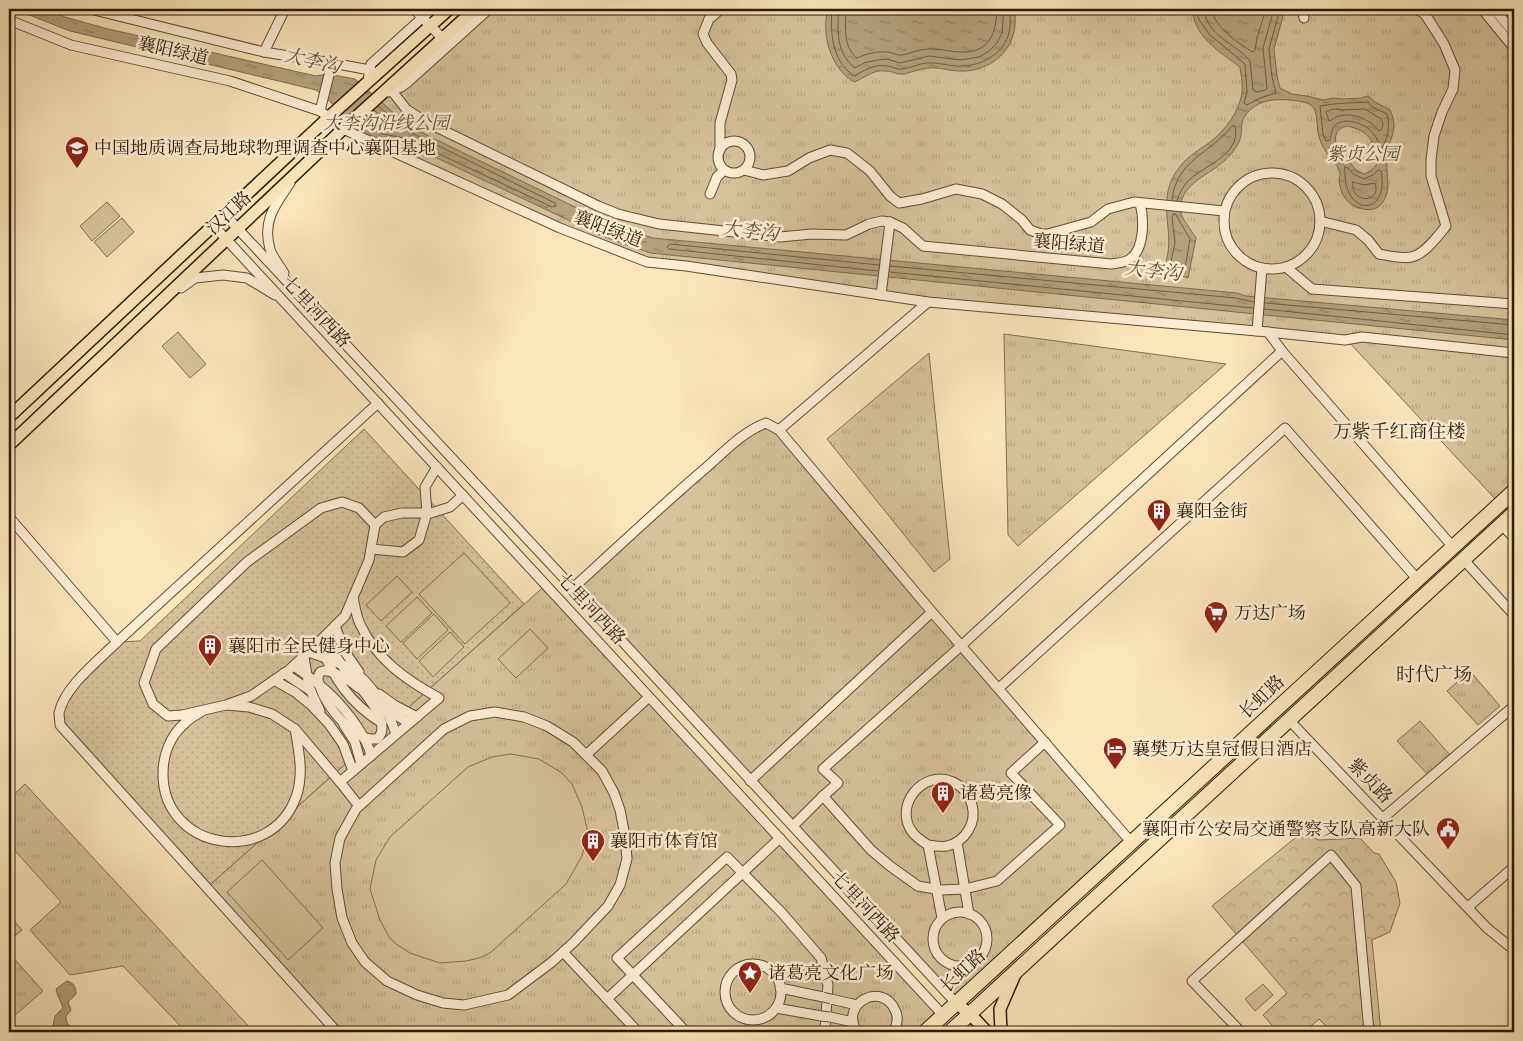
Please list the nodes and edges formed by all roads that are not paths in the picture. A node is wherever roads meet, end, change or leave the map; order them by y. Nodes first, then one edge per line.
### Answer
1 (90, 9) edge
2 (414, 9) edge
3 (432, 9) edge
4 (449, 9) edge
5 (475, 9) edge
6 (489, 9) edge
7 (721, 9) edge
8 (1416, 9) edge
9 (1482, 9) edge
10 (283, 10) edge
11 (1498, 10) edge
12 (9, 20) edge
13 (426, 22) junction
14 (1514, 33) edge
15 (446, 42) junction
16 (1514, 48) edge
17 (264, 52) junction
18 (331, 67) junction
19 (369, 76) junction
20 (387, 93) junction
21 (324, 114) junction
22 (343, 129) junction
23 (720, 150) junction
24 (724, 170) junction
25 (744, 170) junction
26 (296, 173) junction
27 (710, 194) dead end
28 (1140, 202) junction
29 (1224, 211) junction
30 (225, 215) junction
31 (1320, 221) junction
32 (890, 222) junction
33 (214, 226) junction
34 (238, 229) junction
35 (227, 239) junction
36 (1286, 267) junction
37 (1262, 268) junction
38 (296, 292) junction
39 (881, 292) junction
40 (166, 297) junction
41 (284, 301) junction
42 (928, 302) junction
43 (1514, 304) edge
44 (1257, 329) junction
45 (1268, 332) junction
46 (1282, 351) junction
47 (1514, 353) edge
48 (378, 403) junction
49 (9, 417) edge
50 (779, 430) junction
51 (9, 445) edge
52 (437, 467) junction
53 (1514, 491) edge
54 (463, 495) junction
55 (427, 513) junction
56 (1514, 513) edge
57 (9, 517) edge
58 (1501, 524) junction
59 (375, 525) junction
60 (1514, 538) edge
61 (1453, 547) junction
62 (371, 549) junction
63 (1463, 559) junction
64 (1418, 580) junction
65 (573, 588) junction
66 (353, 597) junction
67 (932, 612) junction
68 (1514, 615) edge
69 (335, 626) junction
70 (322, 639) junction
71 (117, 642) junction
72 (962, 645) junction
73 (306, 654) junction
74 (326, 658) junction
75 (340, 664) junction
76 (294, 666) junction
77 (332, 672) junction
78 (284, 673) junction
79 (307, 675) junction
80 (362, 677) junction
81 (274, 680) junction
82 (319, 684) junction
83 (370, 685) junction
84 (359, 688) junction
85 (999, 688) junction
86 (311, 690) junction
87 (366, 696) junction
88 (649, 696) junction
89 (226, 705) junction
90 (1514, 706) edge
91 (329, 707) junction
92 (204, 710) junction
93 (386, 710) junction
94 (337, 715) junction
95 (322, 716) junction
96 (417, 717) junction
97 (1289, 720) junction
98 (382, 722) junction
99 (409, 723) junction
100 (329, 724) junction
101 (295, 729) junction
102 (397, 731) junction
103 (364, 737) junction
104 (355, 742) junction
105 (1045, 742) junction
106 (372, 752) junction
107 (586, 755) junction
108 (361, 764) junction
109 (353, 771) junction
110 (750, 781) junction
111 (340, 782) junction
112 (823, 796) junction
113 (359, 806) junction
114 (1383, 818) junction
115 (793, 826) junction
116 (780, 838) junction
117 (957, 842) junction
118 (1131, 842) junction
119 (928, 845) junction
120 (1514, 867) edge
121 (743, 873) junction
122 (965, 888) junction
123 (936, 889) junction
124 (1468, 907) junction
125 (969, 914) junction
126 (942, 918) junction
127 (1514, 950) edge
128 (563, 952) junction
129 (1016, 972) junction
130 (633, 975) junction
131 (780, 988) junction
132 (607, 999) junction
133 (956, 1003) junction
134 (857, 1006) junction
135 (776, 1008) junction
136 (970, 1014) junction
137 (943, 1015) junction
138 (853, 1022) junction
139 (953, 1031) edge
140 (337, 1032) edge
141 (638, 1032) edge
142 (686, 1032) edge
143 (823, 1032) edge
144 (857, 1032) edge
145 (893, 1032) edge
146 (925, 1032) edge
147 (987, 1032) edge
148 (1001, 1032) edge
149 (1241, 1032) edge
150 (1369, 1032) edge

1 - 17 street
2 - 13 street
3 - 13 street
4 - 13 main road, 汉江路
5 - 15 main road, 汉江路
6 - 15 street
7 - 23 street
8 - 31 street
9 - 16 street
10 - 17 street
11 - 14 street
12 - 21 street, 襄阳绿道
13 - 15 street
13 - 19 main road, 汉江路
15 - 20 main road, 汉江路
17 - 18 street
18 - 19 street
18 - 21 street
19 - 21 main road, 汉江路
20 - 22 main road, 汉江路
20 - 32 street, 襄阳绿道
21 - 30 main road, 汉江路
22 - 26 main road, 汉江路
22 - 39 street, 襄阳绿道
23 - 24 street
23 - 25 street
24 - 25 street
24 - 27 street
25 - 28 street
26 - 34 main road, 汉江路
26 - 38 street
28 - 29 street
28 - 32 street, 襄阳绿道
29 - 31 street
29 - 37 street
30 - 33 main road, 汉江路
30 - 34 street, 七里河西路
31 - 36 street
32 - 39 street
33 - 35 street, 七里河西路
33 - 49 main road, 汉江路
34 - 35 main road, 汉江路
34 - 38 street, 七里河西路
35 - 40 main road, 汉江路
35 - 41 street, 七里河西路
36 - 37 street
36 - 43 street
37 - 44 street
38 - 65 street, 七里河西路
39 - 42 street, 襄阳绿道
40 - 41 street
40 - 51 main road, 汉江路
41 - 48 street, 七里河西路
42 - 44 street, 襄阳绿道
42 - 50 street
44 - 45 street, 襄阳绿道
45 - 46 street
45 - 47 street
46 - 61 street
46 - 72 street
48 - 52 street, 七里河西路
48 - 71 street
50 - 65 street
50 - 67 street
52 - 54 street, 七里河西路
52 - 55 street
53 - 61 highway, 长虹路
54 - 55 street
54 - 88 street, 七里河西路
55 - 59 street
55 - 62 street
56 - 58 highway, 长虹路
57 - 71 street
58 - 60 street
58 - 63 highway, 长虹路
59 - 62 street
59 - 92 street
61 - 64 highway, 长虹路
62 - 66 street
63 - 68 street
63 - 97 highway, 长虹路
64 - 85 street
64 - 118 highway, 长虹路
65 - 110 street, 七里河西路
66 - 69 street
66 - 96 street
67 - 72 street
67 - 110 street
69 - 70 street
69 - 80 street
70 - 73 street
70 - 74 street
70 - 75 street
71 - 140 street
72 - 85 street
72 - 112 street
73 - 74 street
73 - 76 street
73 - 79 street
74 - 75 street
74 - 77 street
75 - 80 street
75 - 84 street
76 - 78 street
76 - 79 street
77 - 82 street
77 - 84 street
77 - 98 street
78 - 81 street
78 - 86 street
79 - 82 street
79 - 86 street
80 - 83 street
81 - 89 street
81 - 95 street
82 - 91 street
82 - 103 street
83 - 93 street
83 - 96 street
84 - 87 street
85 - 105 street
86 - 91 street
86 - 95 street
87 - 93 street
87 - 98 street
88 - 107 street
88 - 116 street, 七里河西路
89 - 92 street
89 - 101 street
90 - 114 street
91 - 94 street
92 - 101 street
93 - 99 street
93 - 102 street
94 - 103 street
94 - 104 street
95 - 100 street
96 - 99 street
97 - 114 street, 紫贞路
97 - 129 highway, 长虹路
98 - 102 street
98 - 103 street
99 - 102 street
100 - 104 street
100 - 109 street
101 - 111 street
102 - 106 street
103 - 106 street
104 - 106 street
104 - 108 street
105 - 118 street
105 - 122 street
106 - 108 street
107 - 113 street
107 - 128 street
108 - 109 street
109 - 111 street
110 - 115 street, 七里河西路
111 - 113 street
112 - 115 street
112 - 123 street
113 - 128 street
114 - 124 street, 紫贞路
115 - 133 street, 七里河西路
116 - 121 street
116 - 137 street, 七里河西路
117 - 119 street
117 - 119 street
117 - 122 street
118 - 133 highway, 长虹路
119 - 123 street
120 - 124 street
121 - 130 street
121 - 130 street
121 - 143 street
122 - 123 street
122 - 125 street
123 - 126 street
124 - 127 street, 紫贞路
125 - 126 street
125 - 126 street
128 - 132 street
129 - 136 highway, 长虹路
129 - 148 main road
130 - 132 street
130 - 142 street
131 - 134 street
131 - 135 street
131 - 135 street
132 - 141 street
133 - 136 main road
133 - 137 highway, 长虹路
134 - 138 street
134 - 145 street
135 - 138 street
136 - 139 highway, 长虹路
136 - 147 main road
137 - 139 main road
137 - 146 highway, 长虹路
138 - 144 street
149 - 150 street

